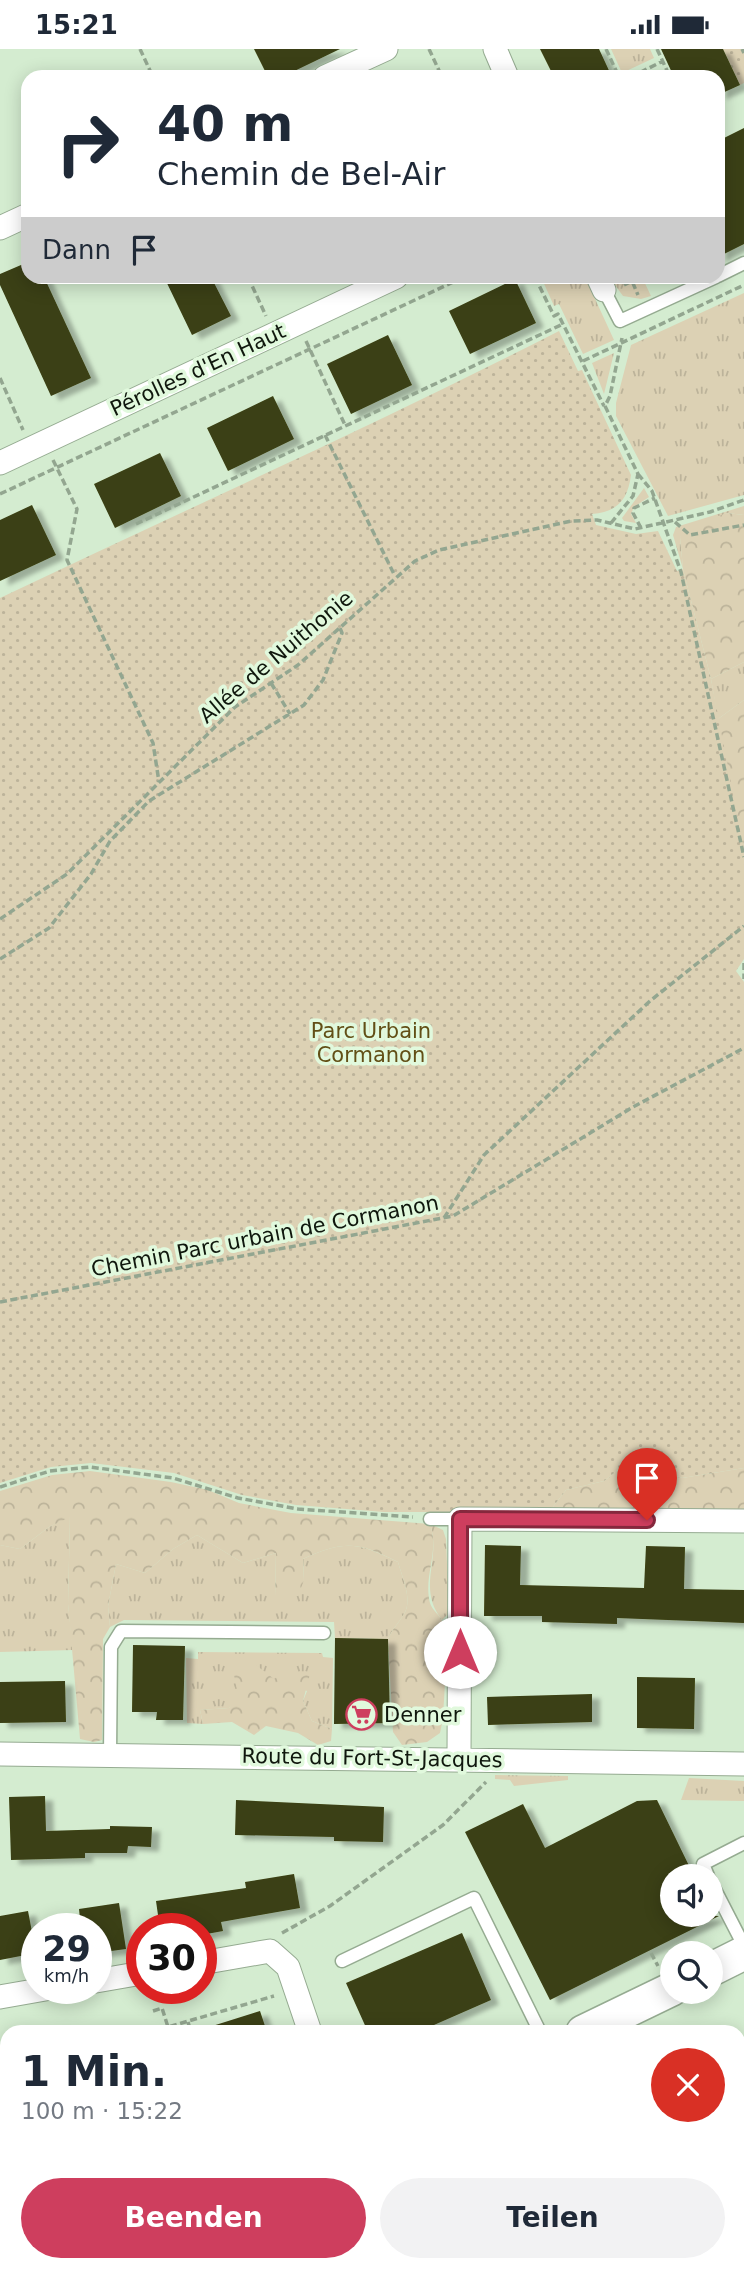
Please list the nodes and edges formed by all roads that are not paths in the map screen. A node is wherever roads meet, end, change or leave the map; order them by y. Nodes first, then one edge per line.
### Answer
1 (386, 49) edge
2 (495, 49) edge
3 (340, 70) edge
4 (505, 70) edge
5 (21, 218) edge
6 (0, 228) edge
7 (744, 263) edge
8 (725, 272) edge
9 (381, 284) edge
10 (700, 284) edge
11 (603, 286) edge
12 (0, 463) edge
13 (429, 1519) road end
14 (460, 1519) junction
15 (744, 1521) edge
16 (324, 1633) dead end
17 (0, 1753) edge
18 (110, 1755) junction
19 (459, 1758) junction
20 (744, 1764) edge
21 (744, 1843) edge
22 (702, 1864) edge
23 (723, 1909) edge
24 (743, 1954) edge
25 (217, 1960) edge
26 (342, 1961) dead end
27 (723, 1964) edge
28 (660, 1986) edge
29 (21, 1993) edge
30 (0, 1997) edge
31 (308, 2025) edge
32 (537, 2025) edge
33 (595, 2025) edge

1 - 3 street
2 - 4 street
5 - 6 street
7 - 8 lane
9 - 12 street, Pérolles d'En Haut
10 - 11 lane
13 - 14 lane
14 - 15 street
14 - 19 street
16 - 18 lane
17 - 18 street, Route du Fort-St-Jacques
18 - 19 street, Route du Fort-St-Jacques
19 - 20 street, Route du Fort-St-Jacques
21 - 22 lane
23 - 24 lane
24 - 27 main road
25 - 31 street
26 - 32 lane
28 - 33 main road
29 - 30 street

